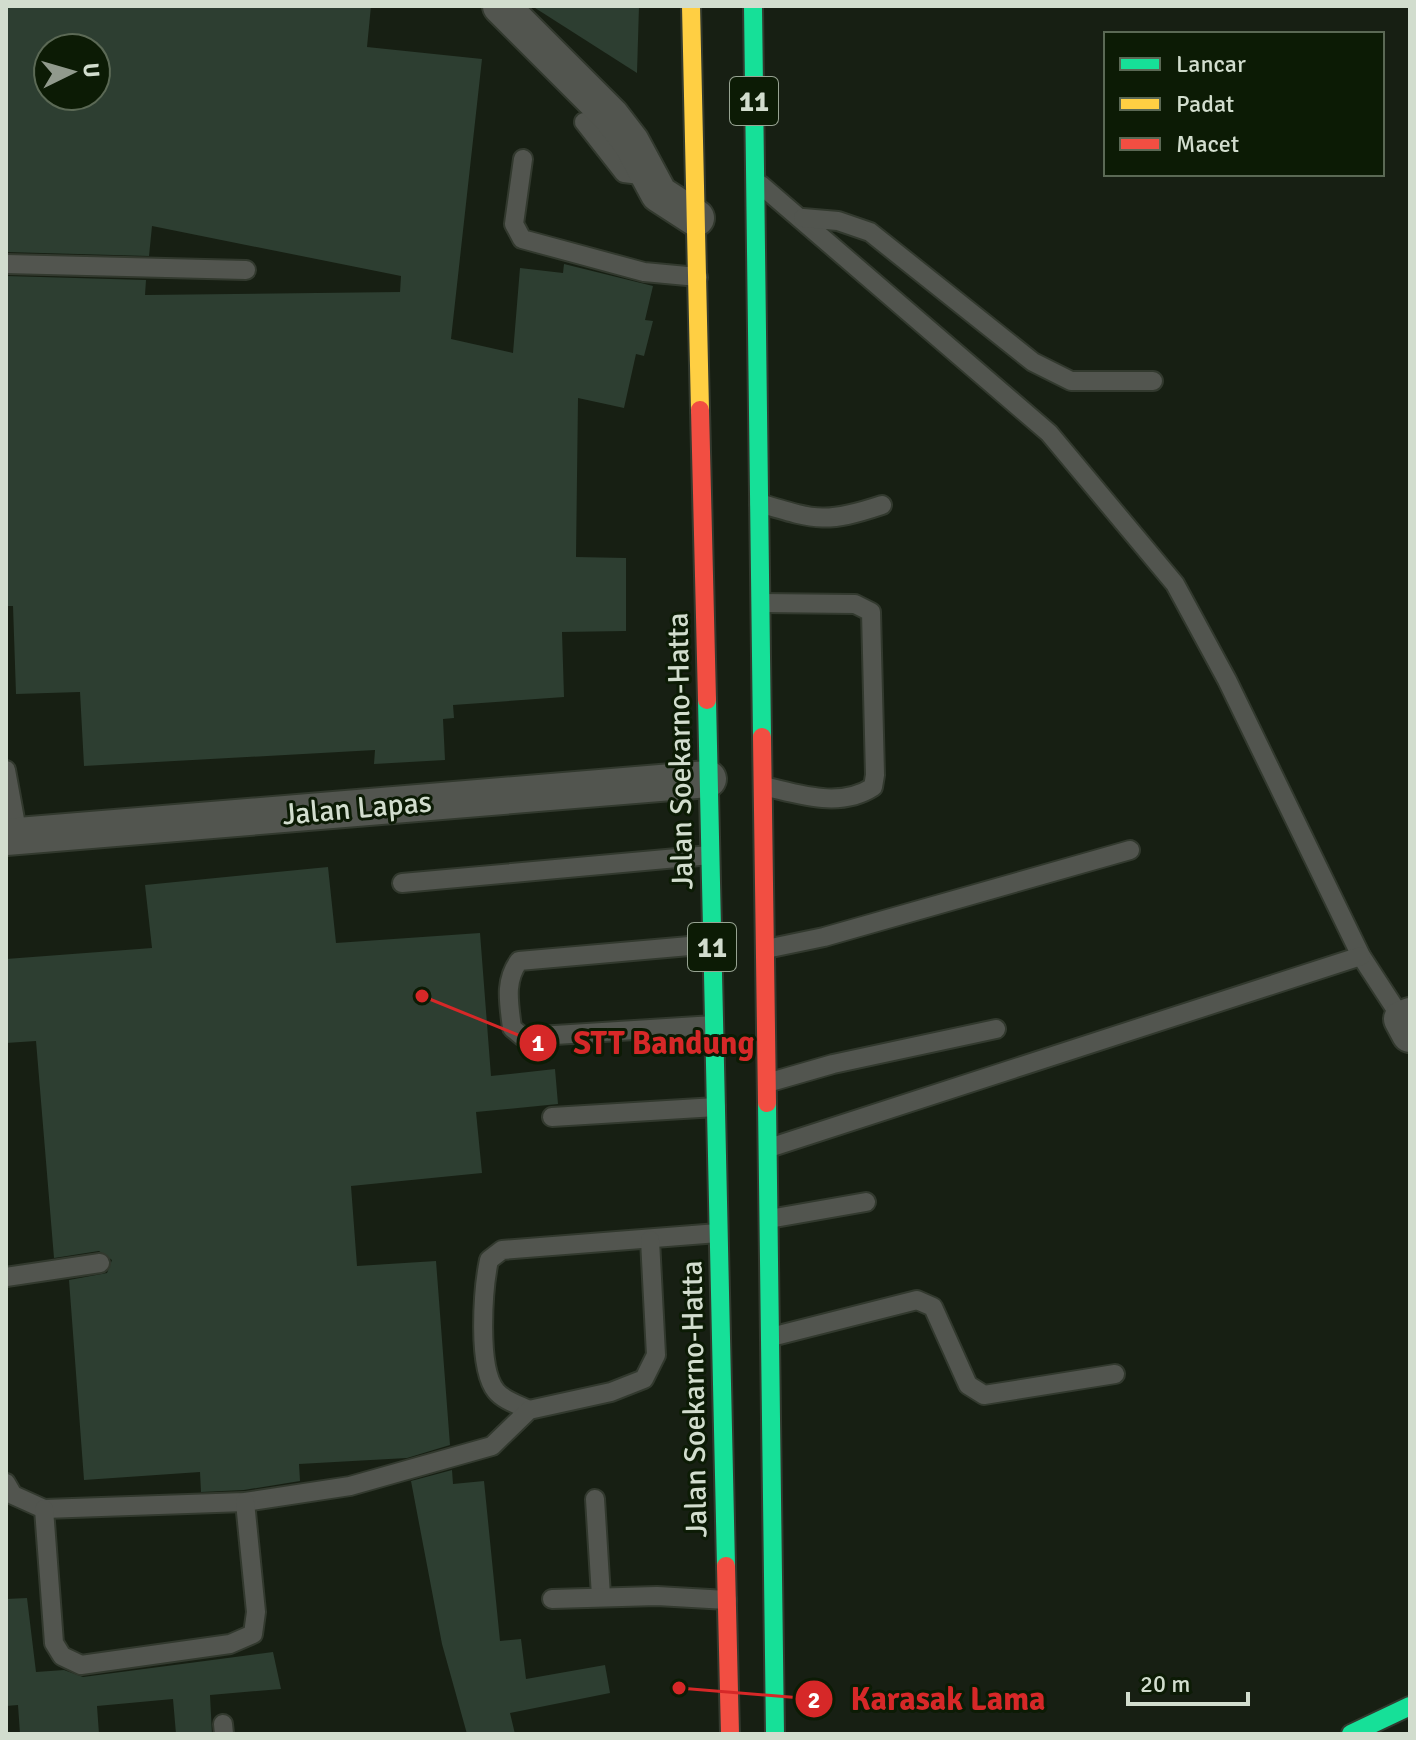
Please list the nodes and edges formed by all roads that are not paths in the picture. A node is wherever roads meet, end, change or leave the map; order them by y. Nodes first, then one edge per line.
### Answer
1 (501, 6) edge
2 (691, 6) edge
3 (753, 6) edge
4 (584, 122) dead end
5 (523, 159) dead end
6 (648, 176) junction
7 (755, 188) junction
8 (696, 218) junction
9 (803, 218) junction
10 (6, 264) edge
11 (246, 270) dead end
12 (698, 277) junction
13 (1153, 381) dead end
14 (759, 503) junction
15 (882, 505) dead end
16 (761, 603) junction
17 (6, 770) edge
18 (708, 779) junction
19 (763, 786) junction
20 (12, 836) edge
21 (1130, 850) dead end
22 (710, 855) junction
23 (402, 883) dead end
24 (712, 944) junction
25 (766, 949) junction
26 (1361, 956) junction
27 (1407, 1023) edge
28 (714, 1025) junction
29 (996, 1029) dead end
30 (767, 1083) junction
31 (716, 1107) junction
32 (552, 1117) dead end
33 (769, 1148) junction
34 (866, 1202) dead end
35 (769, 1219) junction
36 (718, 1233) junction
37 (650, 1240) junction
38 (100, 1263) dead end
39 (6, 1277) edge
40 (771, 1337) junction
41 (1115, 1374) dead end
42 (529, 1410) junction
43 (6, 1483) edge
44 (595, 1499) dead end
45 (245, 1502) junction
46 (44, 1509) junction
47 (601, 1596) junction
48 (552, 1599) dead end
49 (727, 1600) junction
50 (1410, 1706) edge
51 (727, 1733) edge
52 (775, 1734) edge
53 (1351, 1734) edge

1 - 6 street
2 - 8 main road, Jalan Soekarno-Hatta / 11
3 - 7 main road, 11
4 - 6 lane
5 - 12 lane
6 - 8 street
7 - 9 lane
7 - 14 main road, 11
8 - 12 main road, Jalan Soekarno-Hatta / 11
9 - 13 lane
9 - 26 lane
10 - 11 lane
12 - 18 main road, Jalan Soekarno-Hatta / 11
14 - 15 lane
14 - 16 main road, 11
16 - 19 main road, 11
16 - 19 lane
17 - 20 lane
18 - 20 street, Jalan Lapas
18 - 22 main road, Jalan Soekarno-Hatta / 11
19 - 25 main road, 11
21 - 25 lane
22 - 23 lane
22 - 24 main road, Jalan Soekarno-Hatta / 11
24 - 28 main road, Jalan Soekarno-Hatta / 11
24 - 28 lane
25 - 30 main road, 11
26 - 27 lane
26 - 33 lane
28 - 31 main road, Jalan Soekarno-Hatta / 11
29 - 30 lane
30 - 33 main road, 11
31 - 32 lane
31 - 36 main road, Jalan Soekarno-Hatta / 11
33 - 35 main road, 11
34 - 35 lane
35 - 40 main road, 11
36 - 37 lane
36 - 49 main road, Jalan Soekarno-Hatta / 11
37 - 42 lane
37 - 42 lane
38 - 39 lane
40 - 41 lane
40 - 52 main road, 11
42 - 45 lane
43 - 46 lane
44 - 47 lane
45 - 46 lane
45 - 46 lane
47 - 48 lane
47 - 49 lane
49 - 51 main road, Jalan Soekarno-Hatta / 11
50 - 53 main road

